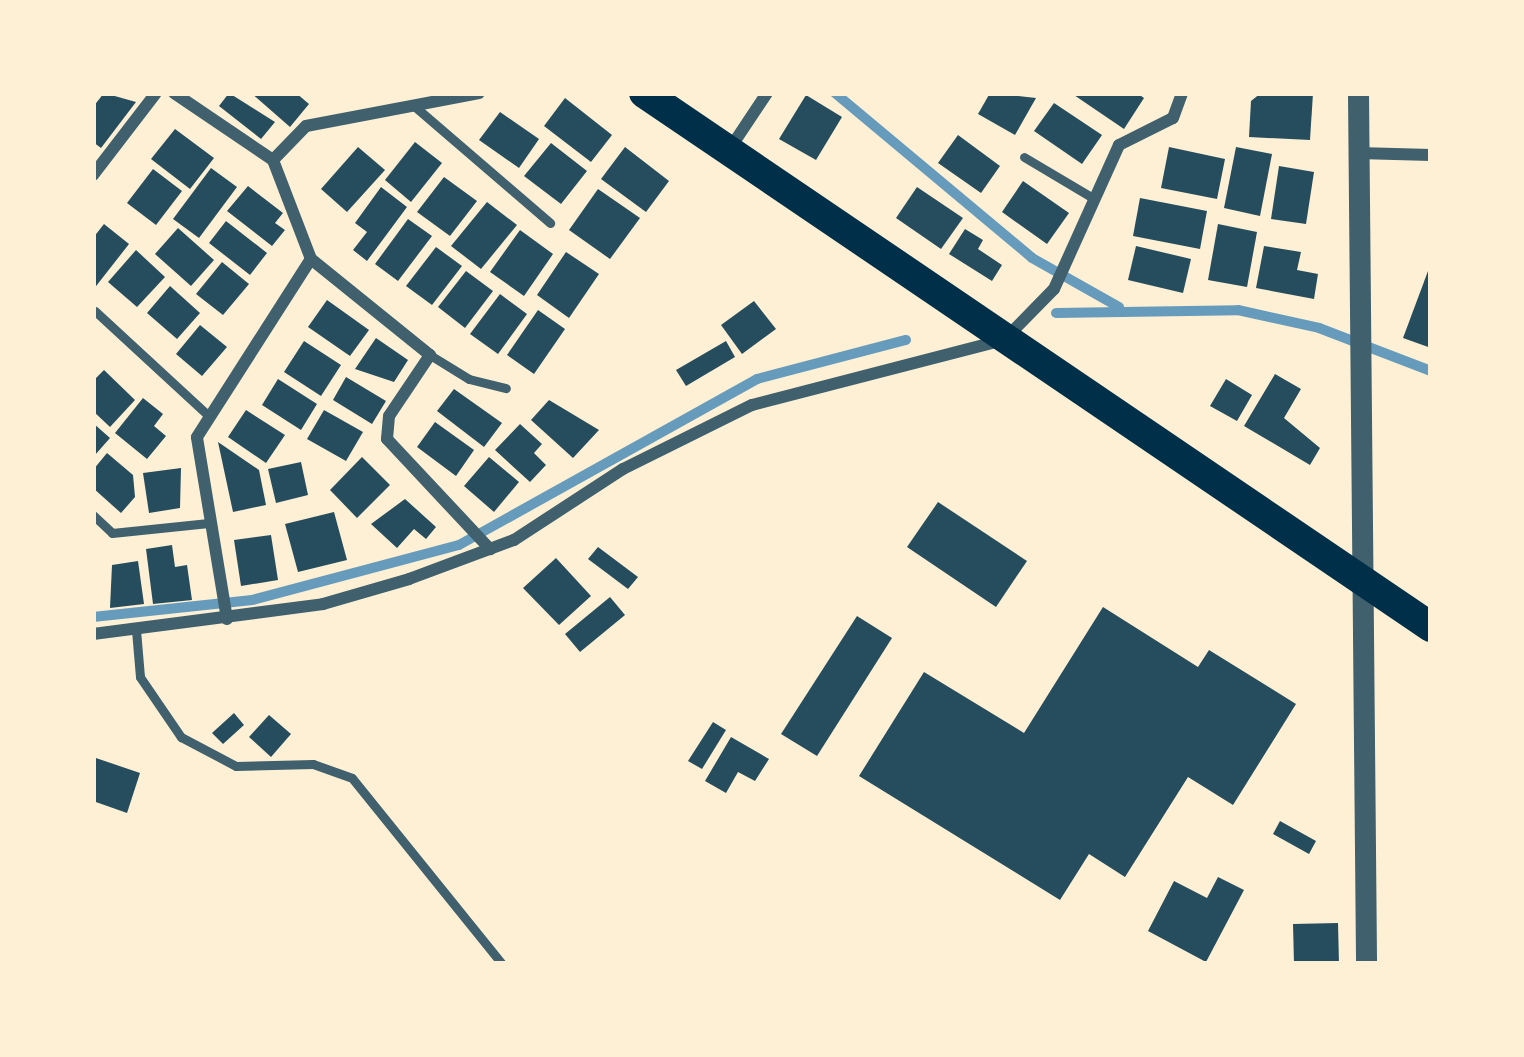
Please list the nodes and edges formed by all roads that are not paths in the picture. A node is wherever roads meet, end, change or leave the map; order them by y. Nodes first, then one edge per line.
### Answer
1 (156, 93) edge
2 (174, 93) edge
3 (479, 93) edge
4 (644, 93) edge
5 (767, 93) edge
6 (1182, 93) edge
7 (1358, 93) edge
8 (413, 106) junction
9 (729, 150) junction
10 (1358, 153) junction
11 (1431, 155) edge
12 (1024, 158) dead end
13 (273, 160) junction
14 (93, 175) edge
15 (1093, 198) junction
16 (550, 224) dead end
17 (311, 259) junction
18 (95, 311) edge
19 (1004, 340) junction
20 (430, 356) junction
21 (506, 388) dead end
22 (210, 417) junction
23 (93, 515) edge
24 (208, 524) junction
25 (486, 545) junction
26 (1361, 579) junction
27 (226, 615) junction
28 (1431, 627) edge
29 (136, 630) junction
30 (93, 634) edge
31 (502, 964) edge
32 (1366, 964) edge

1 - 14 street
2 - 13 street
3 - 8 street
4 - 9 main road
5 - 9 street
6 - 15 street
7 - 10 street
8 - 13 street
8 - 16 lane
9 - 19 main road
10 - 11 street
10 - 26 street
12 - 15 lane
13 - 17 street
15 - 19 street
17 - 20 street
17 - 22 street
18 - 22 lane
19 - 25 street
19 - 26 main road
20 - 21 lane
20 - 25 street
22 - 24 street
23 - 24 lane
24 - 27 street
25 - 27 street
26 - 28 main road
26 - 32 street
27 - 29 street
29 - 30 street
29 - 31 lane

